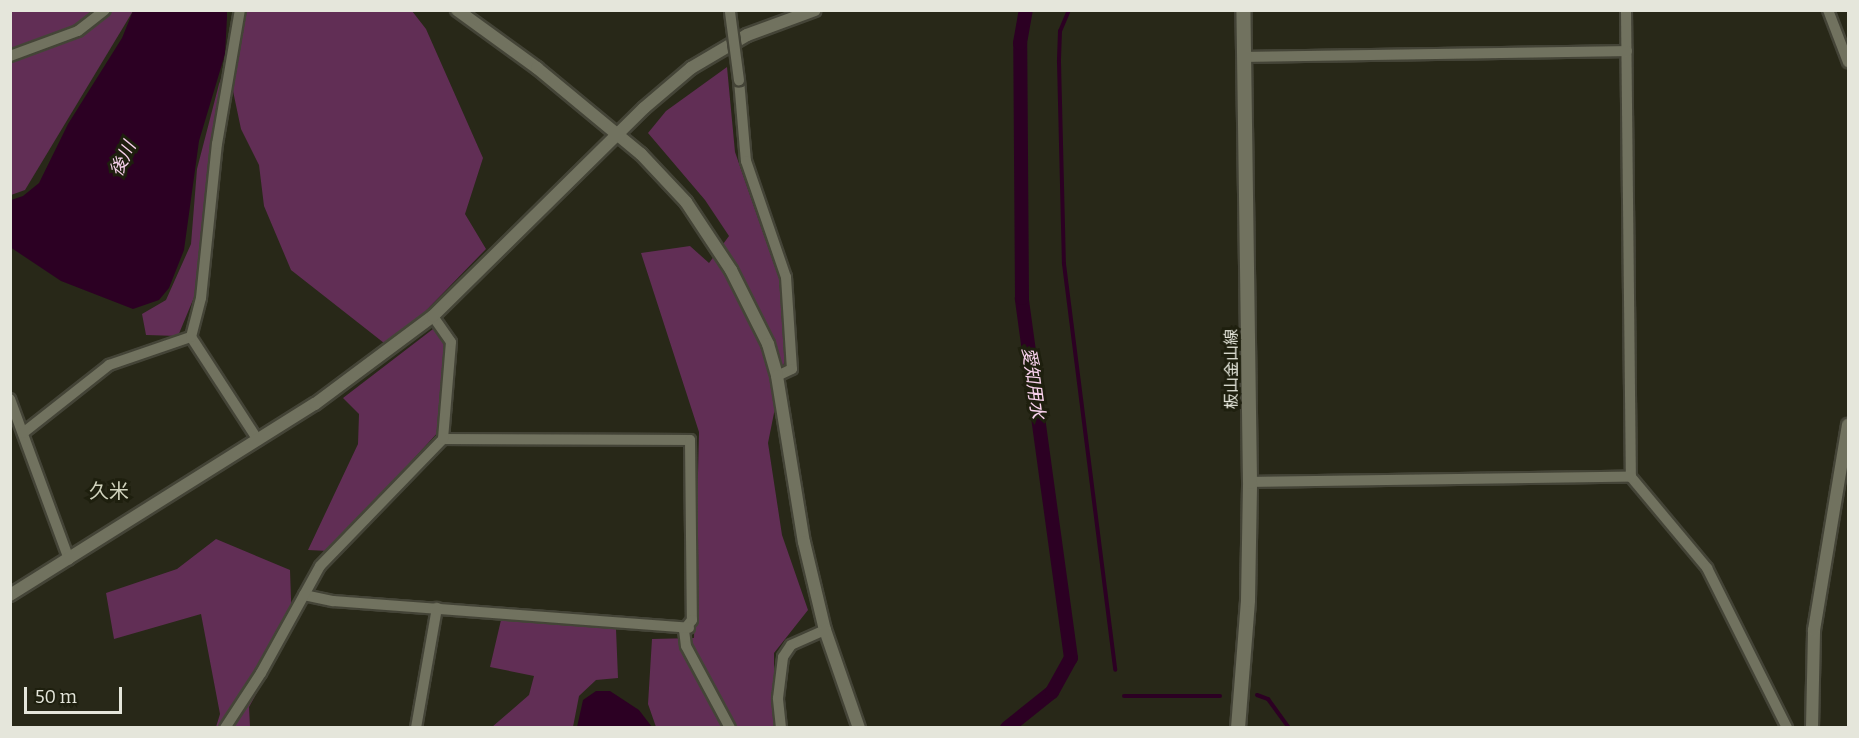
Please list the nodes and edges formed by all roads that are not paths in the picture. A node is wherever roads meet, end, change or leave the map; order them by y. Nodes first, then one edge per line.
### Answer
1 (105, 10) edge
2 (240, 10) edge
3 (457, 10) edge
4 (815, 10) edge
5 (1243, 10) edge
6 (1626, 10) edge
7 (1828, 10) edge
8 (730, 11) edge
9 (1627, 51) junction
10 (10, 56) edge
11 (1245, 57) junction
12 (1848, 62) edge
13 (620, 136) junction
14 (433, 316) junction
15 (191, 337) junction
16 (777, 376) junction
17 (10, 399) edge
18 (1848, 425) edge
19 (23, 433) junction
20 (443, 439) junction
21 (258, 440) junction
22 (1631, 477) junction
23 (1250, 482) junction
24 (69, 559) junction
25 (304, 595) junction
26 (10, 596) edge
27 (437, 608) junction
28 (689, 628) junction
29 (825, 630) junction
30 (225, 728) edge
31 (416, 728) edge
32 (730, 728) edge
33 (782, 728) edge
34 (859, 728) edge
35 (1238, 728) edge
36 (1787, 728) edge
37 (1812, 728) edge

1 - 10 street
2 - 15 street
3 - 13 street
4 - 13 street
5 - 11 main road, 板山金山線
6 - 9 street
7 - 12 street
8 - 16 street, bridge
9 - 11 street
9 - 22 street
11 - 23 main road, 板山金山線
13 - 14 street
13 - 16 street
14 - 20 street
14 - 21 street
15 - 19 street
15 - 21 street
16 - 29 street
17 - 19 street
18 - 37 street
19 - 24 street
20 - 25 street
20 - 28 street
21 - 24 street
22 - 23 street
22 - 36 street
23 - 35 main road, 板山金山線
24 - 26 street
25 - 27 street
25 - 30 street
27 - 28 street
27 - 31 street
28 - 32 street
29 - 33 street
29 - 34 street

